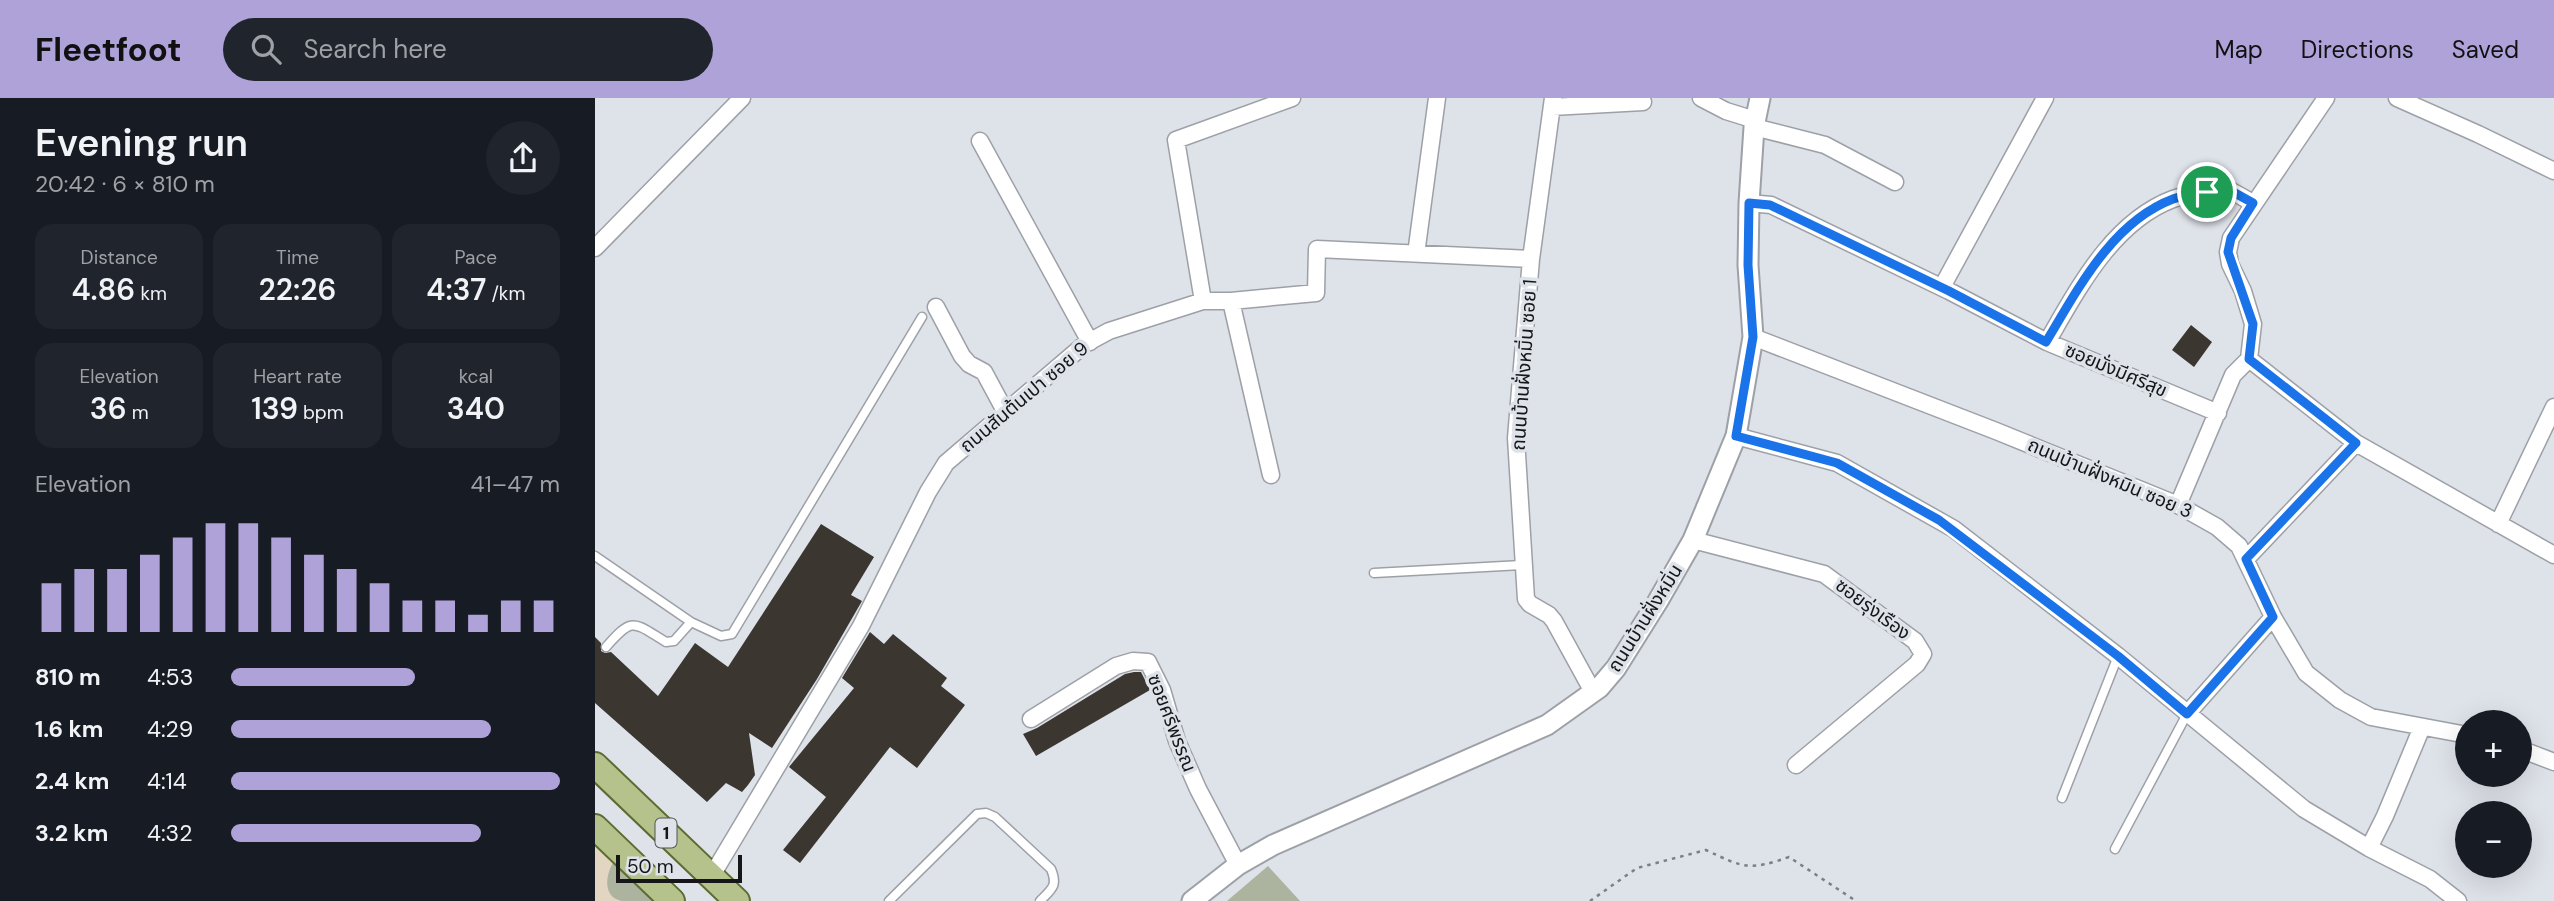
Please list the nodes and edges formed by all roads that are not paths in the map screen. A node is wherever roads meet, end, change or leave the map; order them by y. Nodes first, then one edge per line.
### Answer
1 (742, 98) edge
2 (1292, 98) edge
3 (1437, 98) edge
4 (1701, 98) edge
5 (1760, 98) edge
6 (2045, 98) edge
7 (2326, 98) edge
8 (2397, 98) edge
9 (1553, 102) edge
10 (1643, 102) dead end
11 (1755, 124) junction
12 (980, 141) dead end
13 (2554, 171) edge
14 (1895, 182) dead end
15 (1749, 203) junction
16 (2253, 203) junction
17 (595, 248) edge
18 (1416, 254) junction
19 (1531, 258) junction
20 (1942, 288) junction
21 (1203, 301) junction
22 (1231, 301) junction
23 (936, 307) dead end
24 (922, 317) dead end
25 (1753, 337) junction
26 (1090, 342) junction
27 (2046, 342) junction
28 (2249, 359) junction
29 (2554, 407) edge
30 (1005, 411) junction
31 (2218, 413) junction
32 (1736, 436) junction
33 (2356, 443) junction
34 (1271, 475) dead end
35 (2178, 505) junction
36 (2498, 524) junction
37 (1693, 540) junction
38 (2554, 555) edge
39 (595, 556) edge
40 (2246, 559) junction
41 (1523, 565) junction
42 (1374, 573) dead end
43 (2273, 617) junction
44 (691, 622) junction
45 (605, 647) dead end
46 (2118, 656) junction
47 (1593, 692) junction
48 (2187, 714) junction
49 (1031, 719) dead end
50 (2422, 727) junction
51 (2455, 733) edge
52 (2532, 754) edge
53 (2554, 762) edge
54 (595, 765) edge
55 (1796, 765) dead end
56 (2061, 798) dead end
57 (595, 827) edge
58 (2369, 848) junction
59 (2115, 849) dead end
60 (1238, 865) junction
61 (711, 877) junction
62 (672, 901) edge
63 (737, 901) edge
64 (888, 901) edge
65 (1040, 901) edge
66 (1192, 901) edge
67 (2458, 901) edge

1 - 17 street
2 - 21 street
3 - 18 street
4 - 11 street
5 - 11 street, ถนนบ้านฝั่งหมิ่น
6 - 20 street
7 - 16 street
8 - 13 street
9 - 10 street
9 - 19 street, ถนนบ้านฝั่งหมิ่น ซอย 1
11 - 14 street
11 - 15 street, ถนนบ้านฝั่งหมิ่น
12 - 26 street
15 - 20 street, ซอยมั่งมีศรีสุข
15 - 25 street, ถนนบ้านฝั่งหมิ่น
16 - 27 street
16 - 28 street
18 - 19 street, ถนนสันต้นเปา ซอย 9
18 - 22 street, ถนนสันต้นเปา ซอย 9
19 - 41 street, ถนนบ้านฝั่งหมิ่น ซอย 1
20 - 27 street, ซอยมั่งมีศรีสุข
21 - 22 street, ถนนสันต้นเปา ซอย 9
21 - 26 street, ถนนสันต้นเปา ซอย 9
22 - 34 street
23 - 30 street
24 - 44 lane
25 - 32 street, ถนนบ้านฝั่งหมิ่น
25 - 35 street, ถนนบ้านฝั่งหมิน ซอย 3
26 - 30 street, ถนนสันต้นเปา ซอย 9
27 - 31 street, ซอยมั่งมีศรีสุข
28 - 31 street
28 - 33 street
29 - 36 street
30 - 61 street, ถนนสันต้นเปา ซอย 9
31 - 35 street
32 - 37 street, ถนนบ้านฝั่งหมิ่น
32 - 46 street
33 - 36 street
33 - 40 street
35 - 40 street, ถนนบ้านฝั่งหมิน ซอย 3
36 - 38 street
37 - 47 street, ถนนบ้านฝั่งหมิ่น
37 - 55 street, ซอยรุ่งเรือง
39 - 44 lane
40 - 43 street, ถนนบ้านฝั่งหมิน ซอย 3
41 - 42 lane
41 - 47 street, ถนนบ้านฝั่งหมิ่น ซอย 1
43 - 48 street
43 - 50 street, ถนนบ้านฝั่งหมิน ซอย 3
44 - 45 lane
46 - 48 street
46 - 56 lane
47 - 60 street, ถนนบ้านฝั่งหมิ่น
48 - 58 street
48 - 59 lane
49 - 60 street, ซอยศรีพรรณ
50 - 51 street, ถนนบ้านฝั่งหมิน ซอย 3
50 - 58 street
52 - 53 street
54 - 61 main road, 1
57 - 62 main road, 1
58 - 67 street
60 - 66 street, ถนนบ้านฝั่งหมิ่น
61 - 63 main road, 1
64 - 65 lane

